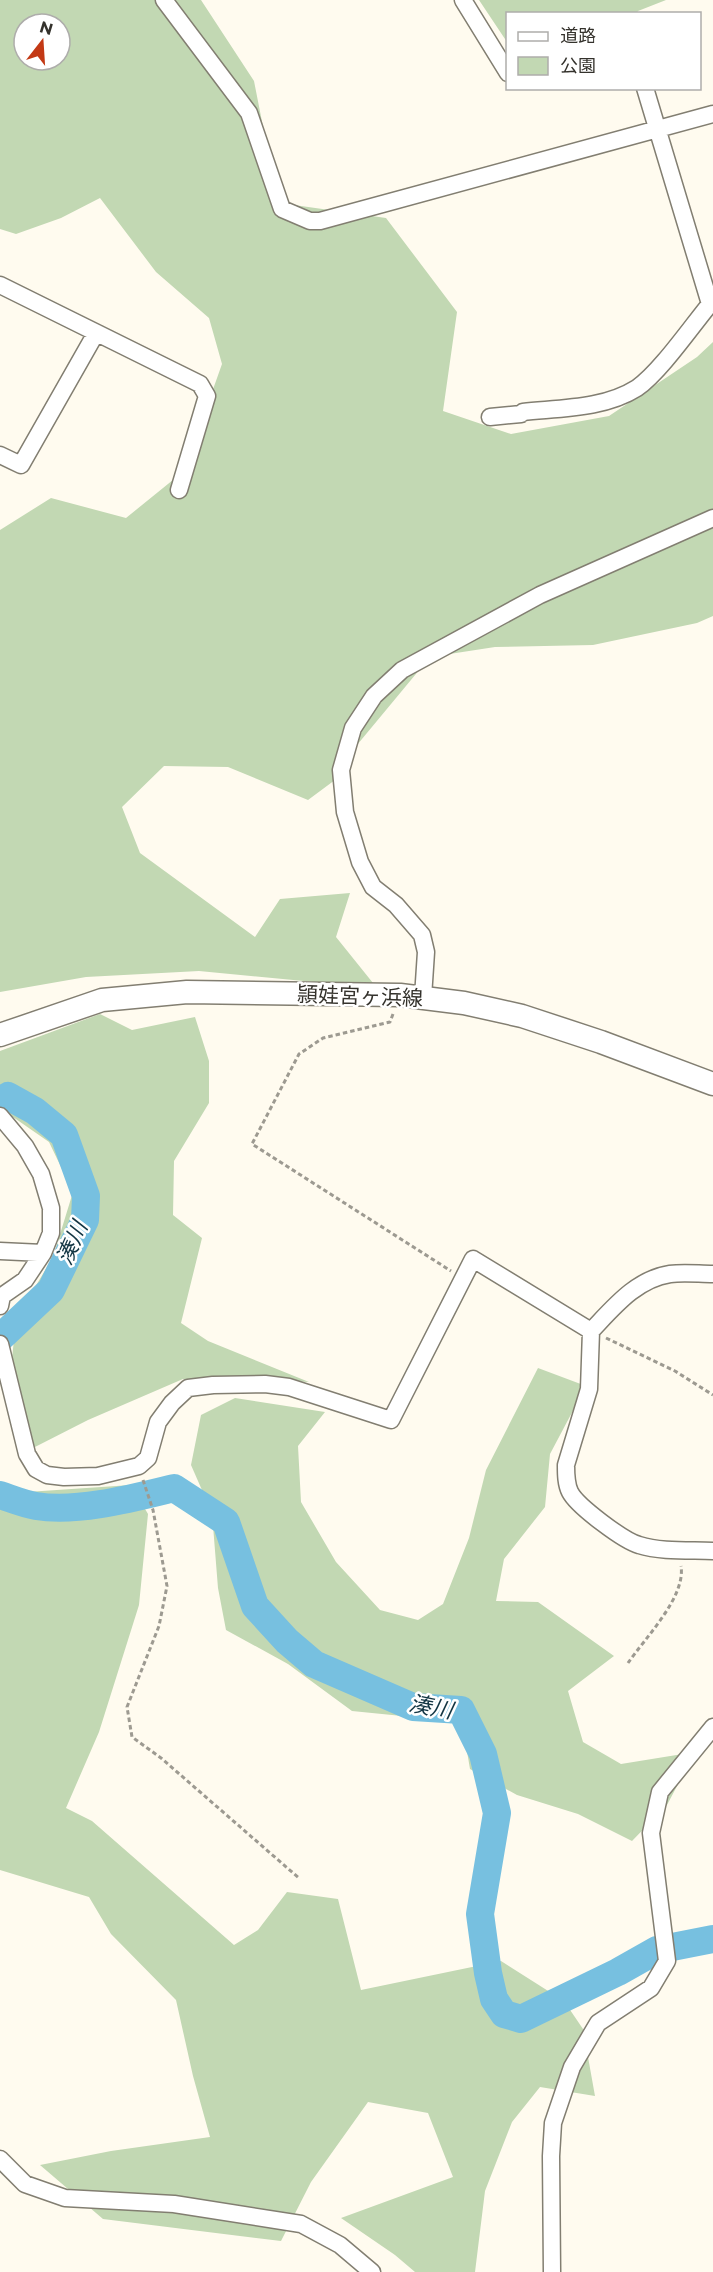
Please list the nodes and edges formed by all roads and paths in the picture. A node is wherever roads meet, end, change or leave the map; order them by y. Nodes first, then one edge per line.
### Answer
1 (164, 0) edge
2 (463, 0) edge
3 (506, 72) edge
4 (646, 90) edge
5 (713, 114) edge
6 (658, 129) junction
7 (0, 285) edge
8 (712, 304) edge
9 (96, 333) junction
10 (490, 417) dead end
11 (0, 455) edge
12 (179, 490) dead end
13 (713, 518) edge
14 (400, 995) junction
15 (423, 998) junction
16 (0, 1035) edge
17 (713, 1084) edge
18 (0, 1117) edge
19 (0, 1251) edge
20 (43, 1253) junction
21 (713, 1274) edge
22 (463, 1279) junction
23 (0, 1306) edge
24 (591, 1331) junction
25 (1, 1348) edge
26 (713, 1395) edge
27 (144, 1485) dead end
28 (678, 1550) junction
29 (713, 1551) edge
30 (628, 1663) dead end
31 (713, 1727) edge
32 (300, 1879) dead end
33 (0, 2159) edge
34 (372, 2272) edge
35 (552, 2272) edge

1 - 6 street
2 - 3 street
4 - 6 street
5 - 6 street
6 - 8 street
7 - 9 street
8 - 10 street
9 - 11 street
9 - 12 street
13 - 15 street
14 - 15 main road, 頴娃宮ヶ浜線
14 - 16 main road, 頴娃宮ヶ浜線
14 - 22 path
15 - 17 main road, 頴娃宮ヶ浜線
18 - 20 street
19 - 20 street
20 - 23 street
21 - 24 street
22 - 24 street
22 - 25 street
24 - 26 path
24 - 28 street
27 - 32 path
28 - 29 street
28 - 30 path
31 - 35 street
33 - 34 street

